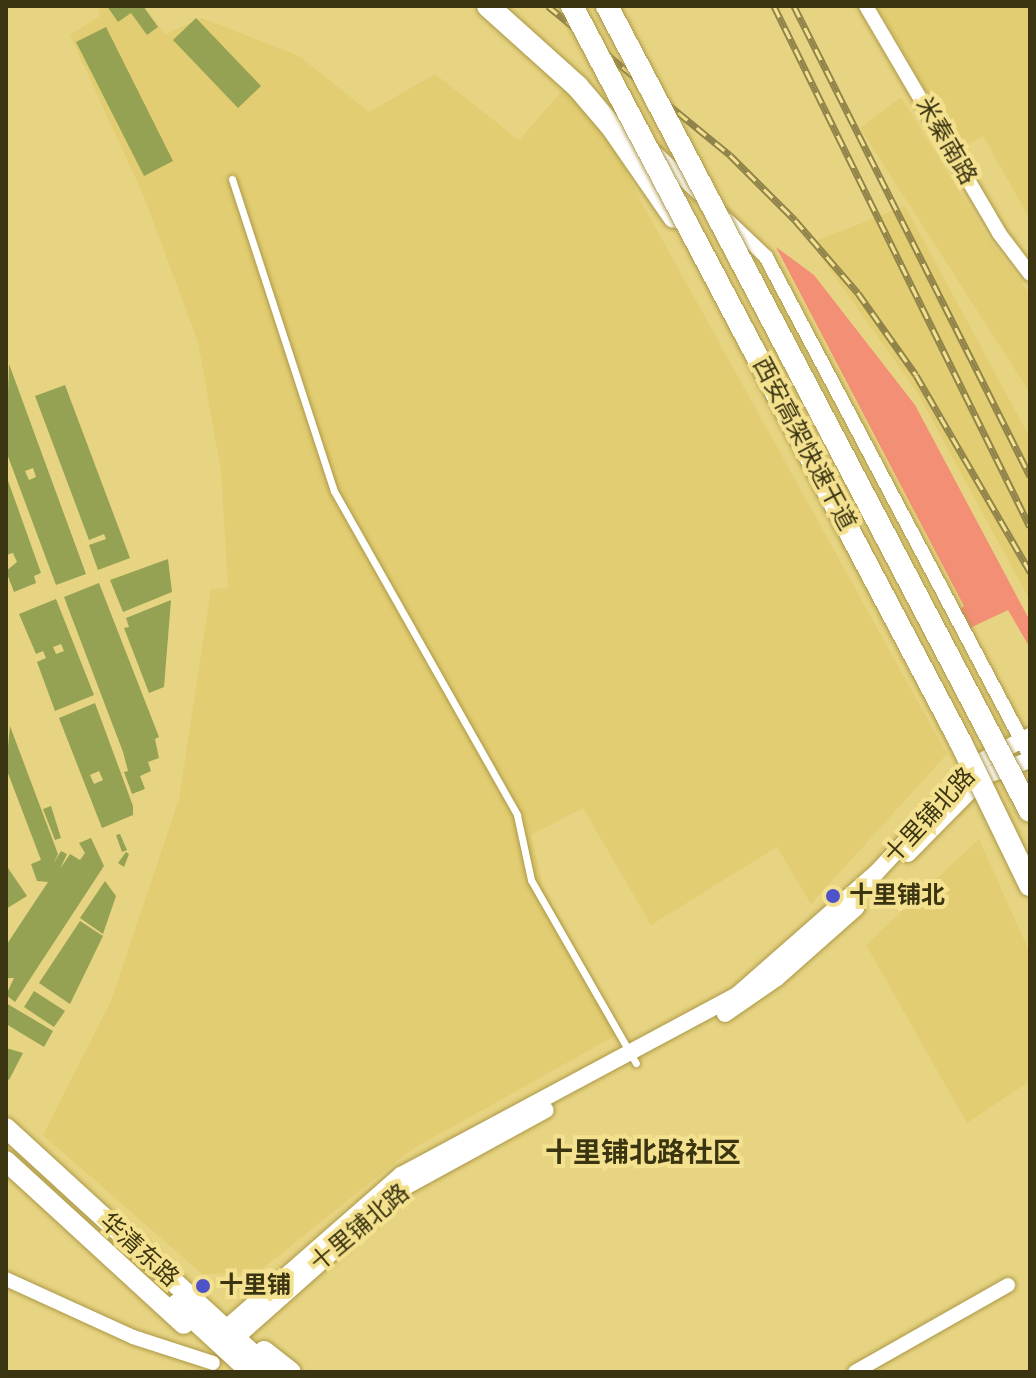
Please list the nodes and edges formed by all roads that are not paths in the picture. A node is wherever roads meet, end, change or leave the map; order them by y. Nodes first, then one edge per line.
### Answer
1 (488, 6) edge
2 (572, 6) edge
3 (609, 6) edge
4 (866, 6) edge
5 (597, 97) dead end
6 (232, 179) dead end
7 (1030, 274) edge
8 (736, 315) junction
9 (1026, 738) edge
10 (1030, 758) edge
11 (1030, 811) edge
12 (1030, 885) edge
13 (633, 1058) junction
14 (6, 1112) edge
15 (6, 1128) edge
16 (6, 1145) edge
17 (6, 1161) edge
18 (6, 1279) edge
19 (1008, 1285) dead end
20 (193, 1299) junction
21 (221, 1350) edge
22 (251, 1372) edge
23 (272, 1372) edge
24 (291, 1372) edge
25 (855, 1372) edge

1 - 8 highway, bridge
2 - 8 highway, 西安高架快速干道, bridge
3 - 11 highway, 西安高架快速干道, bridge
4 - 7 street, 米秦南路
5 - 9 street
6 - 13 lane
8 - 12 highway, 西安高架快速干道, bridge
9 - 10 street
9 - 13 street, 十里铺北路
10 - 13 street, 十里铺北路
13 - 21 street, 十里铺北路
14 - 20 main road
15 - 20 main road, 华清东路
16 - 21 main road, 华清东路
17 - 21 main road
18 - 21 street
19 - 25 street
20 - 21 main road, 华清东路
21 - 22 main road, 华清东路
21 - 23 main road, 华清东路
21 - 24 main road

